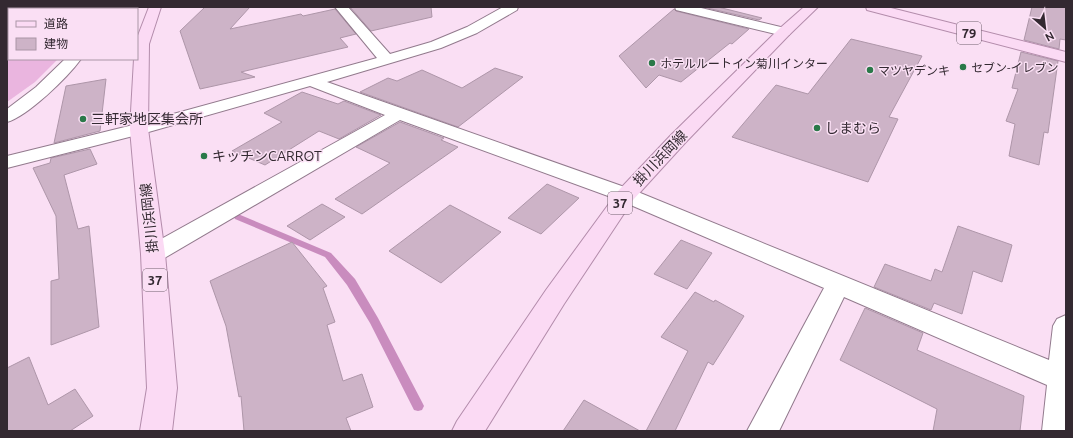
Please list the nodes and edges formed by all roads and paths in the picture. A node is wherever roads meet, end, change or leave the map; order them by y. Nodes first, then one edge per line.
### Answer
1 (155, 7) edge
2 (341, 7) edge
3 (512, 7) edge
4 (681, 7) edge
5 (812, 7) edge
6 (872, 7) edge
7 (784, 32) junction
8 (1066, 57) edge
9 (72, 60) edge
10 (387, 60) junction
11 (311, 81) junction
12 (399, 114) junction
13 (7, 117) edge
14 (139, 129) junction
15 (7, 162) edge
16 (626, 195) junction
17 (153, 254) junction
18 (838, 285) junction
19 (1066, 326) edge
20 (1064, 379) edge
21 (156, 431) edge
22 (468, 431) edge
23 (763, 431) edge
24 (1058, 431) edge

1 - 14 main road, 掛川浜岡線 / 37
2 - 10 street
3 - 10 street
4 - 7 street
5 - 7 main road, 掛川浜岡線 / 37
6 - 8 main road, 79
7 - 16 main road, 掛川浜岡線 / 37
9 - 13 street
10 - 11 street
11 - 12 street
11 - 14 street
12 - 16 street
12 - 17 street
14 - 15 street
14 - 17 main road, 掛川浜岡線 / 37
16 - 18 street
16 - 22 main road, 掛川浜岡線 / 37
17 - 21 main road, 掛川浜岡線 / 37
18 - 20 street
18 - 23 street
19 - 20 street
20 - 24 street

